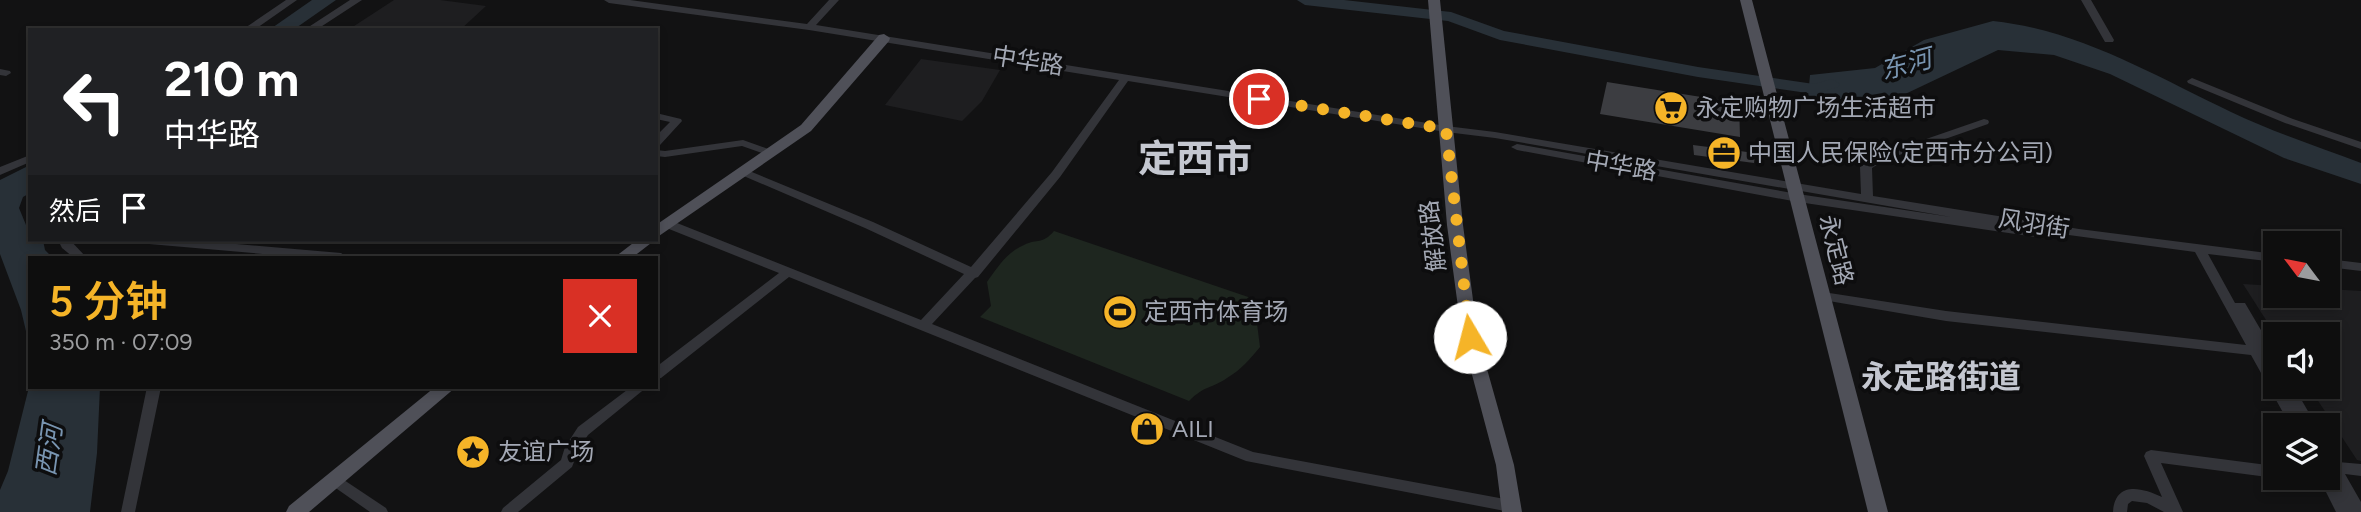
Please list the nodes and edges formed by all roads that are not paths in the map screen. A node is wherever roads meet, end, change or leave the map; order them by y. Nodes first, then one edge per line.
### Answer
1 (292, 0) edge
2 (357, 0) edge
3 (609, 0) edge
4 (834, 0) edge
5 (1434, 0) edge
6 (1746, 0) edge
7 (2086, 0) edge
8 (809, 27) junction
9 (250, 28) edge
10 (312, 28) edge
11 (884, 38) junction
12 (2109, 40) dead end
13 (1126, 77) junction
14 (2192, 81) dead end
15 (658, 116) edge
16 (1984, 122) dead end
17 (1446, 129) junction
18 (658, 141) edge
19 (2361, 146) edge
20 (658, 153) edge
21 (770, 153) junction
22 (28, 159) edge
23 (0, 171) edge
24 (743, 172) junction
25 (1796, 192) junction
26 (1867, 198) junction
27 (662, 229) edge
28 (65, 242) edge
29 (172, 242) edge
30 (644, 242) edge
31 (2206, 254) junction
32 (79, 256) edge
33 (330, 256) edge
34 (624, 256) edge
35 (2263, 257) edge
36 (2263, 263) edge
37 (2340, 264) edge
38 (2361, 267) edge
39 (2340, 271) edge
40 (788, 272) junction
41 (974, 274) junction
42 (2361, 274) edge
43 (1823, 296) junction
44 (923, 326) junction
45 (2263, 347) edge
46 (2256, 351) junction
47 (2263, 364) edge
48 (658, 372) edge
49 (154, 389) edge
50 (445, 389) edge
51 (636, 389) edge
52 (2263, 470) edge
53 (2361, 470) edge
54 (2340, 471) edge
55 (335, 480) junction
56 (2340, 489) edge
57 (2334, 490) edge
58 (1511, 509) edge
59 (128, 512) edge
60 (296, 512) edge
61 (381, 512) edge
62 (508, 512) edge
63 (1878, 512) edge
64 (2120, 512) edge
65 (2175, 512) edge
66 (2344, 512) edge
67 (2359, 512) edge

1 - 9 street
2 - 10 street
3 - 8 street, 中华路
4 - 8 street
5 - 17 main road, 解放路
6 - 25 main road, 永定路
7 - 12 street
8 - 11 street, 中华路
11 - 13 street, 中华路
11 - 21 main road
13 - 17 street, 中华路
13 - 41 street
14 - 19 street
15 - 18 street
16 - 26 street
17 - 25 street, 中华路
17 - 58 main road, 解放路
20 - 21 street
21 - 24 main road
22 - 23 street
24 - 27 main road
24 - 41 street
25 - 26 street, 风羽街
25 - 31 street, 风羽街
25 - 43 main road, 永定路
26 - 31 street, 风羽街
27 - 40 street
28 - 32 street
29 - 33 street
30 - 34 main road
31 - 35 street, 风羽街
31 - 36 street, 风羽街
31 - 45 street
31 - 46 street
37 - 38 street
39 - 42 street
40 - 44 street
40 - 48 street
41 - 44 street
43 - 46 street
43 - 63 main road, 永定路
44 - 58 street
46 - 47 street
49 - 59 street
50 - 55 main road
51 - 62 street
52 - 65 street
53 - 54 street
55 - 60 main road
55 - 61 street
56 - 67 street
57 - 66 street
64 - 65 street

